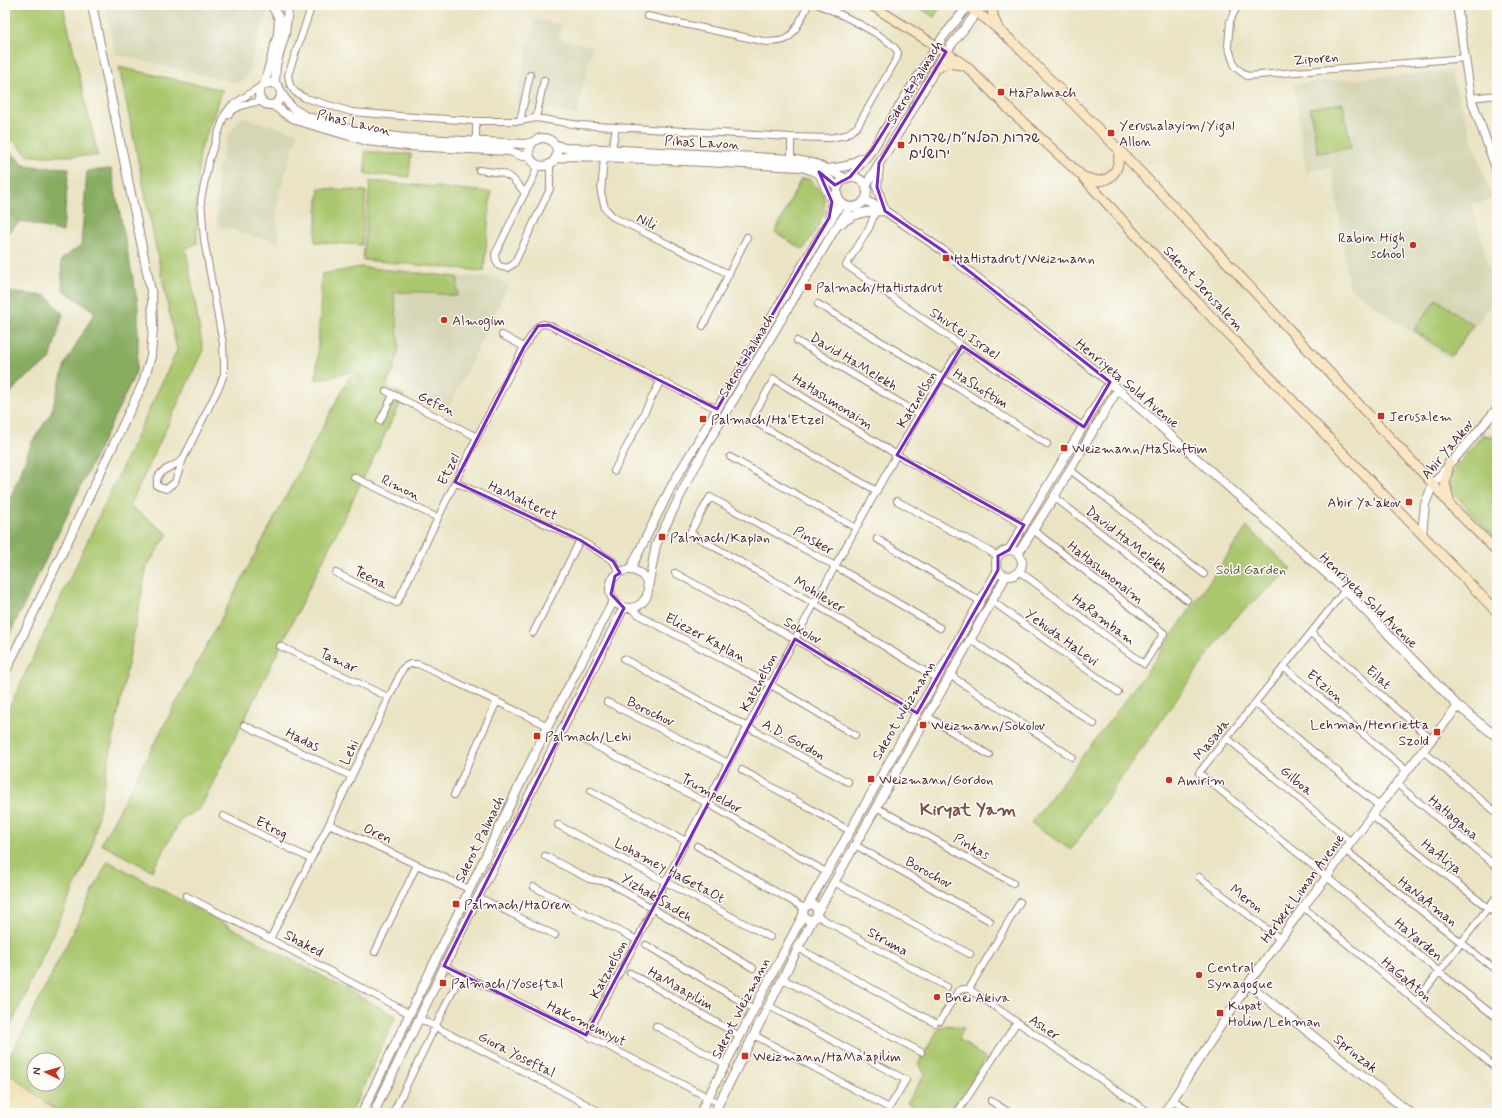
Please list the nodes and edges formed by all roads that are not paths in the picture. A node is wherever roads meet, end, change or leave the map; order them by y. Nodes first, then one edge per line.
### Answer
1 (92, 5) edge
2 (298, 5) edge
3 (808, 5) edge
4 (819, 5) edge
5 (871, 5) edge
6 (983, 5) edge
7 (991, 5) edge
8 (1238, 5) edge
9 (1457, 5) edge
10 (289, 6) edge
11 (967, 6) edge
12 (272, 7) edge
13 (312, 7) edge
14 (976, 13) junction
15 (647, 16) dead end
16 (1001, 32) junction
17 (937, 46) junction
18 (946, 52) junction
19 (1466, 58) junction
20 (966, 66) junction
21 (934, 70) junction
22 (530, 75) dead end
23 (544, 80) dead end
24 (263, 85) junction
25 (280, 90) junction
26 (1497, 95) edge
27 (1471, 98) junction
28 (261, 102) junction
29 (273, 106) junction
30 (536, 118) junction
31 (223, 121) junction
32 (476, 121) junction
33 (520, 121) junction
34 (616, 127) junction
35 (791, 137) junction
36 (476, 141) junction
37 (533, 142) junction
38 (554, 144) junction
39 (1118, 148) junction
40 (612, 149) junction
41 (872, 150) junction
42 (529, 155) junction
43 (604, 157) junction
44 (791, 159) junction
45 (553, 162) junction
46 (879, 163) junction
47 (536, 164) junction
48 (828, 169) junction
49 (479, 170) dead end
50 (1497, 171) edge
51 (819, 172) junction
52 (1081, 175) junction
53 (848, 178) junction
54 (837, 187) junction
55 (866, 188) junction
56 (525, 193) junction
57 (865, 200) junction
58 (841, 204) junction
59 (850, 208) junction
60 (876, 211) junction
61 (885, 211) junction
62 (835, 229) junction
63 (747, 237) dead end
64 (817, 241) junction
65 (729, 274) junction
66 (818, 304) dead end
67 (703, 326) dead end
68 (502, 335) dead end
69 (797, 341) dead end
70 (962, 346) junction
71 (524, 347) junction
72 (942, 378) junction
73 (661, 380) junction
74 (1110, 382) junction
75 (1118, 389) junction
76 (386, 392) dead end
77 (393, 395) junction
78 (717, 409) junction
79 (1497, 410) edge
80 (919, 414) junction
81 (380, 421) dead end
82 (1084, 427) junction
83 (477, 437) junction
84 (1048, 444) dead end
85 (897, 454) junction
86 (730, 457) dead end
87 (183, 459) junction
88 (1449, 463) junction
89 (1069, 469) junction
90 (614, 472) dead end
91 (354, 478) dead end
92 (455, 482) junction
93 (1433, 484) junction
94 (877, 492) junction
95 (1054, 497) junction
96 (898, 501) dead end
97 (1450, 504) junction
98 (438, 518) junction
99 (1024, 525) junction
100 (856, 528) junction
101 (1032, 529) junction
102 (690, 533) joint
103 (1422, 534) junction
104 (877, 539) dead end
105 (580, 540) junction
106 (1009, 550) junction
107 (1497, 551) edge
108 (1018, 554) junction
109 (998, 556) junction
110 (835, 566) junction
111 (630, 570) junction
112 (998, 570) junction
113 (1019, 571) junction
114 (620, 572) junction
115 (336, 573) dead end
116 (676, 573) dead end
117 (1204, 574) dead end
118 (1006, 576) junction
119 (648, 587) junction
120 (1345, 590) junction
121 (614, 600) junction
122 (1186, 600) dead end
123 (992, 601) junction
124 (980, 602) junction
125 (396, 603) joint
126 (815, 604) junction
127 (627, 608) junction
128 (1497, 612) edge
129 (940, 628) dead end
130 (533, 633) dead end
131 (1164, 633) joint
132 (1311, 633) junction
133 (795, 639) junction
134 (970, 640) junction
135 (280, 646) dead end
136 (624, 659) dead end
137 (1284, 667) junction
138 (5, 673) edge
139 (950, 675) junction
140 (936, 678) junction
141 (771, 685) junction
142 (1118, 692) dead end
143 (388, 697) junction
144 (497, 701) junction
145 (607, 702) dead end
146 (1255, 702) junction
147 (1458, 706) junction
148 (917, 713) junction
149 (927, 716) junction
150 (1094, 724) dead end
151 (244, 725) dead end
152 (548, 726) junction
153 (748, 726) junction
154 (855, 735) dead end
155 (1497, 737) edge
156 (1227, 738) junction
157 (584, 740) dead end
158 (1432, 740) junction
159 (1423, 751) junction
160 (988, 755) dead end
161 (1072, 757) dead end
162 (728, 763) junction
163 (742, 770) dead end
164 (1407, 771) junction
165 (351, 776) junction
166 (848, 782) dead end
167 (1397, 784) junction
168 (591, 791) dead end
169 (454, 795) dead end
170 (707, 803) junction
171 (1379, 806) junction
172 (876, 807) junction
173 (1497, 813) edge
174 (223, 816) dead end
175 (1372, 816) junction
176 (329, 824) junction
177 (558, 825) dead end
178 (850, 831) junction
179 (686, 841) junction
180 (1351, 842) junction
181 (855, 845) junction
182 (698, 846) dead end
183 (1345, 850) junction
184 (545, 856) dead end
185 (311, 859) junction
186 (417, 865) junction
187 (1497, 867) edge
188 (826, 872) junction
189 (1199, 877) dead end
190 (1327, 877) junction
191 (666, 881) junction
192 (834, 882) junction
193 (1013, 883) dead end
194 (534, 887) dead end
195 (469, 889) junction
196 (186, 896) dead end
197 (1497, 896) edge
198 (478, 897) junction
199 (1020, 902) dead end
200 (1303, 906) junction
201 (1488, 908) junction
202 (652, 909) junction
203 (805, 909) junction
204 (816, 915) junction
205 (1497, 915) edge
206 (990, 920) dead end
207 (555, 935) dead end
208 (770, 937) dead end
209 (270, 939) junction
210 (1280, 939) junction
211 (637, 940) junction
212 (1462, 943) junction
213 (646, 945) dead end
214 (798, 948) junction
215 (375, 952) dead end
216 (970, 954) dead end
217 (444, 966) junction
218 (754, 968) dead end
219 (1497, 971) edge
220 (1439, 972) junction
221 (630, 973) dead end
222 (461, 974) junction
223 (783, 979) junction
224 (1248, 984) junction
225 (947, 987) dead end
226 (969, 989) junction
227 (1416, 1002) junction
228 (769, 1006) junction
229 (754, 1009) junction
230 (410, 1014) junction
231 (1497, 1018) edge
232 (420, 1019) junction
233 (1017, 1022) junction
234 (656, 1026) dead end
235 (434, 1027) junction
236 (586, 1035) junction
237 (754, 1035) junction
238 (740, 1036) junction
239 (921, 1052) dead end
240 (725, 1064) junction
241 (1497, 1069) edge
242 (708, 1098) junction
243 (1173, 1100) junction
244 (991, 1101) dead end
245 (719, 1103) junction
246 (362, 1113) edge
247 (376, 1113) edge
248 (393, 1113) edge
249 (602, 1113) edge
250 (700, 1113) edge
251 (714, 1113) edge
252 (957, 1113) edge
253 (1010, 1113) edge
254 (1150, 1113) edge
255 (1164, 1113) edge
256 (1194, 1113) edge
257 (1410, 1113) edge

1 - 138 street
2 - 13 street
3 - 15 street
4 - 35 street
5 - 17 main road, Sderot Jerusalem
6 - 14 street, Sderot Palmach
7 - 16 main road
8 - 19 street, Ziporen
9 - 19 street
10 - 12 street
10 - 25 street
11 - 14 main road
11 - 17 street, Sderot Palmach
12 - 24 street
13 - 32 street
14 - 16 main road
14 - 18 street, Sderot Palmach
16 - 39 main road
17 - 18 main road, Sderot Jerusalem
17 - 41 street, Sderot Palmach
18 - 20 main road, Sderot Jerusalem
18 - 21 street, Sderot Palmach
19 - 27 street
20 - 21 main road
20 - 52 main road, Sderot Jerusalem
21 - 46 street, Sderot Palmach
22 - 33 street
23 - 30 street
24 - 25 street
24 - 28 street
24 - 31 street
25 - 29 street
25 - 36 street, Pihas Lavon
26 - 27 street
27 - 50 street
28 - 29 street
28 - 31 street
29 - 42 street, Pihas Lavon
30 - 33 street
30 - 34 street
31 - 87 street
32 - 33 street
32 - 36 street
34 - 35 street
34 - 40 street
35 - 44 street
36 - 37 street, Pihas Lavon
37 - 38 street
37 - 42 street
38 - 40 street, Pihas Lavon
38 - 45 street
39 - 52 main road
39 - 93 main road
40 - 44 street, Pihas Lavon
41 - 48 street
41 - 53 street, Sderot Palmach
42 - 47 street
43 - 45 street, Pihas Lavon
43 - 51 street, Pihas Lavon
43 - 65 street, Nili
44 - 48 street, Pihas Lavon
45 - 47 street
45 - 56 street
46 - 55 street, Sderot Palmach
46 - 61 street
47 - 56 street
48 - 53 street, Pihas Lavon
49 - 56 street
51 - 54 street, Pihas Lavon
51 - 64 street
52 - 103 main road, Sderot Jerusalem
53 - 54 street
53 - 55 street
54 - 58 street
55 - 57 street
57 - 59 street
57 - 61 street, Henriyeta Sold Avenue
58 - 59 street
58 - 64 street, Sderot Palmach
59 - 62 street, Sderot Palmach
60 - 61 street
60 - 62 street
60 - 70 street, Shivtei Israel
61 - 74 street, Henriyeta Sold Avenue
62 - 119 street, Sderot Palmach
63 - 65 street
64 - 78 street, Sderot Palmach
65 - 67 street
66 - 72 street, HaShoftim
68 - 71 street
69 - 80 street, David HaMelekh
70 - 72 street, Katznelson
70 - 82 street, Shivtei Israel
71 - 73 street, Etzel
71 - 83 street, Etzel
72 - 80 street, Katznelson
72 - 84 street, HaShoftim
73 - 78 street, Etzel
73 - 90 street
74 - 75 street, Henriyeta Sold Avenue
74 - 82 street
75 - 89 street
75 - 120 street, Henriyeta Sold Avenue
76 - 77 street, Gefen
77 - 81 street
77 - 83 street, Gefen
78 - 111 street, Sderot Palmach
79 - 88 street, Abir YaAkov
80 - 85 street, Katznelson
82 - 99 street
83 - 92 street, Etzel
85 - 94 street, Katznelson
85 - 94 street, HaHashmonaim
85 - 99 street, HaHashmonaim
86 - 100 street
87 - 87 street
88 - 93 street, Abir YaAkov
88 - 97 main road
89 - 95 street
89 - 117 street
91 - 98 street, Rimon
92 - 98 street, Etzel
92 - 105 street, HaMahteret
93 - 97 main road
93 - 103 street, Abir YaAkov
94 - 100 street, Katznelson
95 - 101 street
95 - 122 street, David HaMelekh
96 - 109 street
97 - 107 main road
98 - 125 street, Etzel
99 - 106 street
100 - 110 street, Katznelson
101 - 108 street
101 - 131 street, HaHashmonaim
102 - 110 street, Pinsker
102 - 126 street, Mohilever
103 - 128 main road, Sderot Jerusalem
104 - 124 street
105 - 114 street, HaMahteret
105 - 130 street
106 - 108 street
106 - 109 street
108 - 113 street
109 - 112 street
110 - 126 street, Katznelson
110 - 129 street, Pinsker
111 - 114 street
111 - 119 street
112 - 118 street
112 - 124 street, Sderot Weizmann
113 - 118 street
113 - 131 street, HaRambam
114 - 121 street
115 - 125 street, Teena
116 - 133 street, Sokolov
118 - 123 street, Sderot Weizmann
119 - 127 street
120 - 132 street, Masada
120 - 147 street, Henriyeta Sold Avenue
121 - 127 street
121 - 152 street, Sderot Palmach
123 - 134 street, Sderot Weizmann
123 - 142 street, Yehuda HaLevi
124 - 140 street, Sderot Weizmann
126 - 133 street, Katznelson
126 - 140 street, Mohilever
127 - 141 street, Eliezer Kaplan
127 - 198 street, Sderot Palmach
132 - 137 street, Masada
132 - 158 street, Eilat
133 - 141 street, Katznelson
133 - 148 street, Sokolov
134 - 139 street, Sderot Weizmann
134 - 150 street
135 - 143 street, Tamar
136 - 153 street, A.D. Gordon
137 - 146 street, Masada
137 - 164 street, Etzion
139 - 149 street, Sderot Weizmann
139 - 161 street
140 - 148 street, Sderot Weizmann
141 - 153 street, Katznelson
141 - 154 street, Eliezer Kaplan
143 - 144 street, Lehi
143 - 165 street, Lehi
144 - 152 street, Lehi
144 - 169 street
145 - 162 street, Borochov
146 - 156 street, Masada
146 - 171 street
147 - 155 street, Henriyeta Sold Avenue
147 - 158 street, Herbert Liman Avenue
148 - 178 street, Sderot Weizmann
149 - 160 street
149 - 172 street, Sderot Weizmann
151 - 165 street, Hadas
152 - 195 street, Sderot Palmach
153 - 162 street, Katznelson
153 - 166 street, A.D. Gordon
156 - 180 street, Gilboa
156 - 190 street, Masada
157 - 170 street, Trumpeldor
158 - 159 street, Herbert Liman Avenue
159 - 164 street, Herbert Liman Avenue
159 - 173 street
162 - 170 street, Katznelson
163 - 178 street
164 - 167 street, Herbert Liman Avenue
165 - 176 street, Lehi
167 - 171 street, Herbert Liman Avenue
167 - 187 street, HaHagana
168 - 179 street
170 - 179 street, Katznelson
170 - 188 street, Trumpeldor
171 - 175 street, Herbert Liman Avenue
172 - 181 street, Sderot Weizmann
172 - 193 street, Pinkas
174 - 185 street, Etrog
175 - 180 street, Herbert Liman Avenue
175 - 201 street, HaAliya
176 - 185 street, Lehi
176 - 186 street, Oren
177 - 191 street, Lohamey HaGetaOt
178 - 188 street, Sderot Weizmann
179 - 191 street, Katznelson
180 - 183 street, Herbert Liman Avenue
181 - 192 street, Sderot Weizmann
181 - 206 street, Borochov
182 - 203 street
183 - 190 street, Herbert Liman Avenue
183 - 212 street, HaNaAman
184 - 202 street, Yizhak Sadeh
185 - 209 street, Lehi
186 - 195 street, Oren
186 - 215 street
188 - 203 street, Sderot Weizmann
189 - 210 street, Meron
190 - 200 street, Herbert Liman Avenue
190 - 220 street, HaYarden
191 - 202 street, Katznelson
191 - 208 street, Lohamey HaGetaOt
192 - 204 street, Sderot Weizmann
192 - 216 street
194 - 211 street
195 - 230 street, Sderot Palmach
196 - 209 street, Shaked
197 - 201 street
198 - 207 street
198 - 217 street, Sderot Palmach
199 - 226 street
200 - 210 street, Herbert Liman Avenue
200 - 227 street, HaGaAton
201 - 205 street, HaAliya
201 - 212 street
202 - 211 street, Katznelson
202 - 218 street, Yizhak Sadeh
203 - 204 street
203 - 204 street
203 - 229 street, Sderot Weizmann
204 - 214 street, Sderot Weizmann
204 - 225 street, Struma
209 - 230 street, Shaked
210 - 224 street, Herbert Liman Avenue
211 - 236 street, Katznelson
212 - 219 street, HaNaAman
212 - 220 street
213 - 229 street
214 - 223 street, Sderot Weizmann
214 - 226 street
217 - 222 street, HaKomemiyut
217 - 232 street, Sderot Palmach
220 - 227 street
220 - 231 street, HaYarden
221 - 238 street, HaMaapilim
222 - 235 street
222 - 236 street, HaKomemiyut
223 - 228 street, Sderot Weizmann
223 - 239 street
224 - 243 street, Herbert Liman Avenue
224 - 257 street, Sprinzak
226 - 233 street
227 - 241 street, HaGaAton
228 - 237 street, Sderot Weizmann
228 - 237 street
229 - 238 street, Sderot Weizmann
230 - 246 street, Sderot Palmach
232 - 235 street, Giora Yoseftal
232 - 247 street, Sderot Palmach
233 - 252 street, Asher
233 - 254 street, Asher
234 - 240 street
235 - 248 street
235 - 249 street, Giora Yoseftal
236 - 242 street, HaKomemiyut
237 - 245 street, Sderot Weizmann
238 - 240 street, Sderot Weizmann
240 - 242 street, Sderot Weizmann
242 - 245 street, HaKomemiyut
242 - 250 street, Sderot Weizmann
243 - 255 street, Herbert Liman Avenue
243 - 256 street
244 - 253 street
245 - 251 street, Sderot Weizmann

